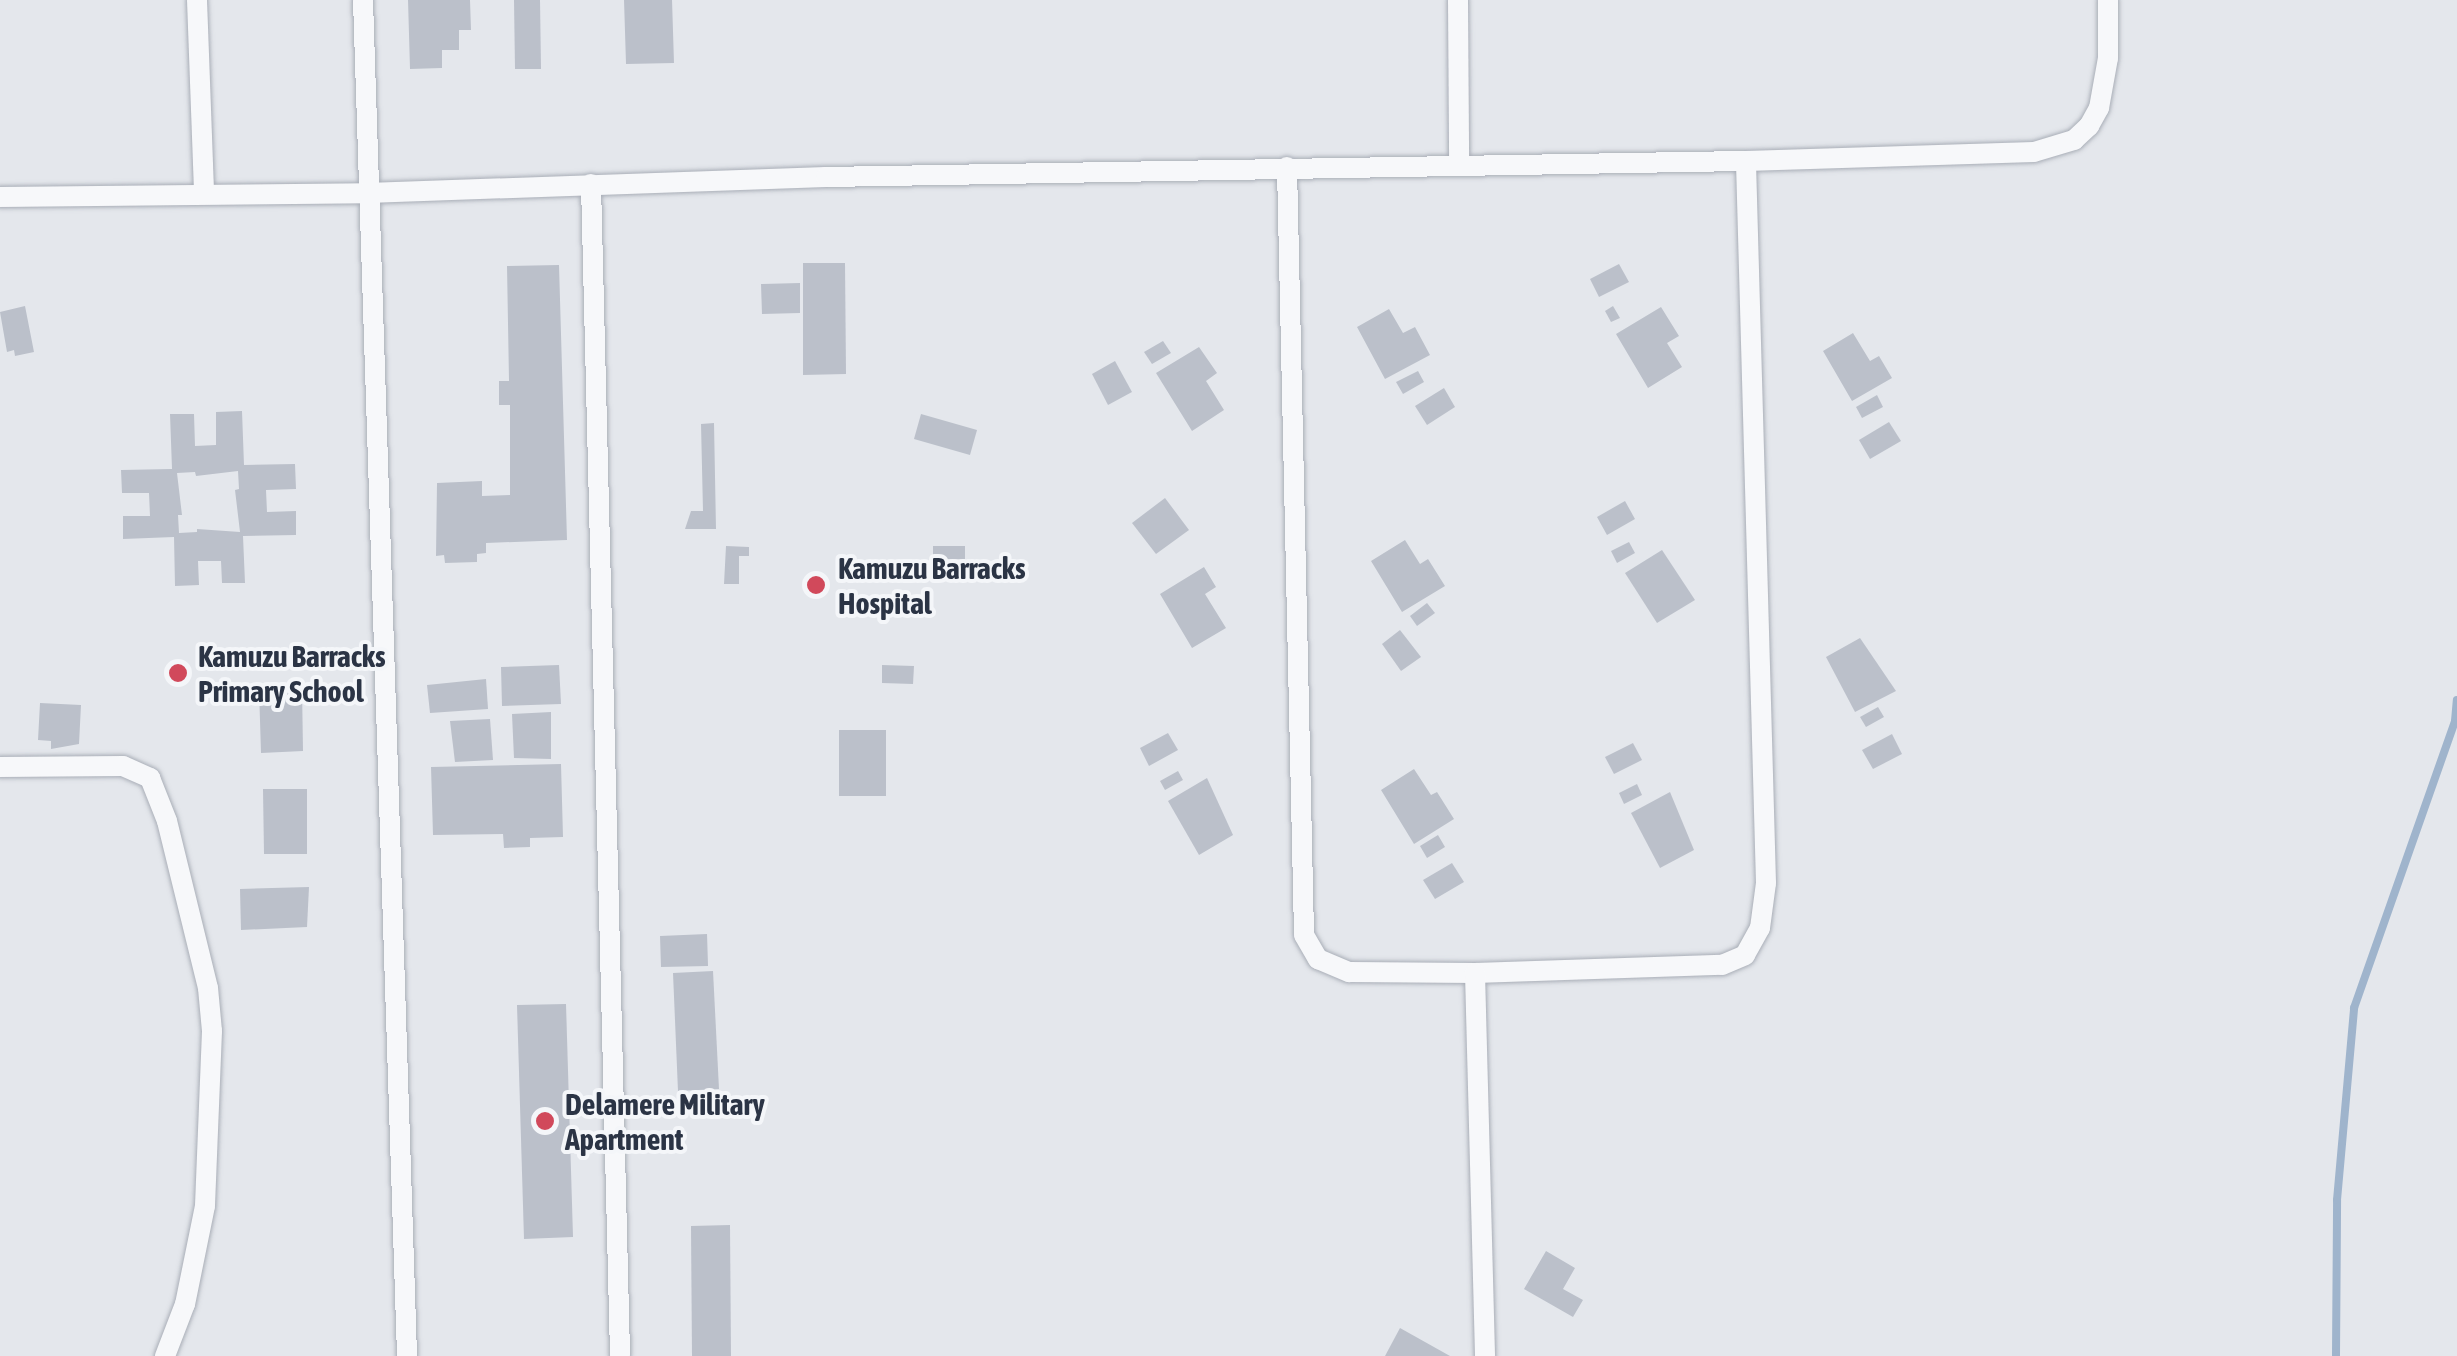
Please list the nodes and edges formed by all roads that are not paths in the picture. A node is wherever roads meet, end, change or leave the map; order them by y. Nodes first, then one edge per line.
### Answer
1 (197, 0) edge
2 (363, 0) edge
3 (1458, 0) edge
4 (2108, 0) edge
5 (1746, 161) junction
6 (1459, 163) junction
7 (1286, 167) junction
8 (591, 184) junction
9 (204, 193) junction
10 (367, 193) junction
11 (0, 197) edge
12 (0, 767) edge
13 (1475, 973) junction
14 (165, 1356) edge
15 (408, 1356) edge
16 (620, 1356) edge
17 (1485, 1356) edge

1 - 9 street
2 - 10 street
3 - 6 street
4 - 5 street
5 - 6 street
5 - 13 street
6 - 7 street
7 - 8 street
7 - 13 street
8 - 10 street
8 - 16 street
9 - 10 street
9 - 11 street
10 - 15 street
12 - 14 street
13 - 17 street

